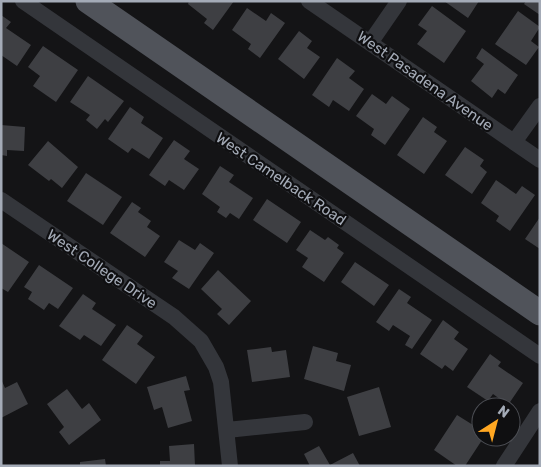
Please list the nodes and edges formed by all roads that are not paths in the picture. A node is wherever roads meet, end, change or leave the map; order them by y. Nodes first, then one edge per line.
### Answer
1 (23, 1) edge
2 (88, 1) edge
3 (309, 1) edge
4 (398, 1) edge
5 (370, 43) junction
6 (540, 106) edge
7 (514, 142) junction
8 (540, 160) edge
9 (1, 200) edge
10 (540, 313) edge
11 (540, 356) edge
12 (540, 411) edge
13 (305, 422) dead end
14 (227, 430) junction
15 (230, 466) edge
16 (504, 466) edge

1 - 11 street, West Camelback Road
2 - 10 main road
3 - 5 street, West Pasadena Avenue
4 - 5 street
5 - 7 street, West Pasadena Avenue
6 - 7 street
7 - 8 street, West Pasadena Avenue
9 - 14 street, West College Drive
12 - 16 street
13 - 14 street
14 - 15 street, West College Drive

